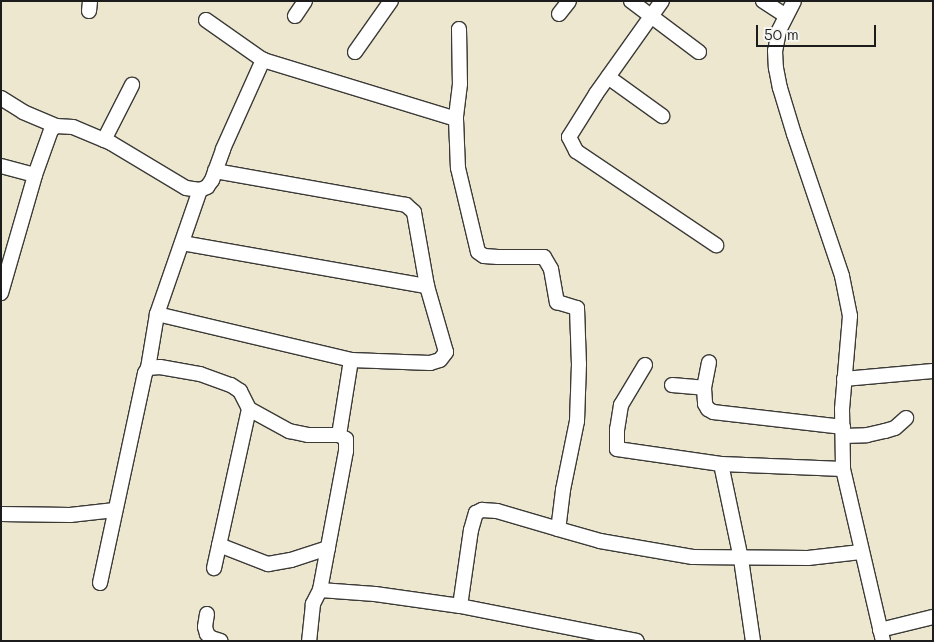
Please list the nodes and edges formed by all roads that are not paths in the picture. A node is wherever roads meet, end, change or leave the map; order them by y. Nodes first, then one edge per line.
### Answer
1 (305, 1) edge
2 (391, 1) edge
3 (569, 1) edge
4 (631, 1) edge
5 (662, 1) edge
6 (763, 1) edge
7 (794, 1) edge
8 (559, 14) dead end
9 (295, 16) dead end
10 (652, 16) junction
11 (786, 16) junction
12 (206, 20) dead end
13 (459, 29) dead end
14 (355, 52) dead end
15 (699, 52) dead end
16 (263, 60) junction
17 (608, 77) junction
18 (132, 85) dead end
19 (1, 98) edge
20 (662, 116) dead end
21 (456, 119) junction
22 (56, 126) junction
23 (104, 140) junction
24 (1, 166) edge
25 (215, 171) junction
26 (35, 175) junction
27 (200, 190) junction
28 (182, 243) junction
29 (716, 244) dead end
30 (427, 286) junction
31 (1, 293) edge
32 (157, 314) junction
33 (351, 360) junction
34 (709, 362) dead end
35 (645, 365) dead end
36 (148, 368) junction
37 (933, 371) edge
38 (844, 378) junction
39 (672, 385) dead end
40 (704, 388) junction
41 (249, 409) junction
42 (906, 418) dead end
43 (843, 431) junction
44 (339, 435) junction
45 (721, 464) junction
46 (843, 469) junction
47 (115, 510) junction
48 (1, 514) edge
49 (558, 529) junction
50 (219, 545) junction
51 (328, 548) junction
52 (861, 552) junction
53 (741, 559) junction
54 (214, 568) dead end
55 (100, 584) dead end
56 (320, 590) junction
57 (460, 606) junction
58 (207, 614) dead end
59 (933, 617) edge
60 (881, 638) edge
61 (221, 641) edge
62 (310, 641) edge
63 (637, 641) edge
64 (753, 641) edge

1 - 9 street
2 - 14 street
3 - 8 street
4 - 10 street
5 - 10 street
6 - 11 street
7 - 11 street
10 - 15 street
10 - 17 street
11 - 38 street
12 - 16 street
13 - 21 street
16 - 21 street
16 - 25 street
17 - 20 street
17 - 29 street
18 - 23 street
19 - 22 street
21 - 49 street
22 - 23 street
22 - 26 street
23 - 27 street
24 - 26 street
25 - 27 street
25 - 30 street
26 - 31 street
27 - 28 street
28 - 30 street
28 - 32 street
30 - 33 street
32 - 33 street
32 - 36 street
33 - 44 street
34 - 40 street
35 - 45 street
36 - 41 street
36 - 47 street
37 - 38 street
38 - 43 street
39 - 40 street
40 - 43 street
41 - 44 street
41 - 50 street
42 - 43 street
43 - 46 street
44 - 51 street
45 - 46 street
45 - 53 street
46 - 52 street
47 - 48 street
47 - 55 street
49 - 53 street
49 - 57 street
50 - 51 street
50 - 54 street
51 - 56 street
52 - 53 street
52 - 60 street
53 - 64 street
56 - 57 street
56 - 62 street
57 - 63 street
58 - 61 street
59 - 60 street

